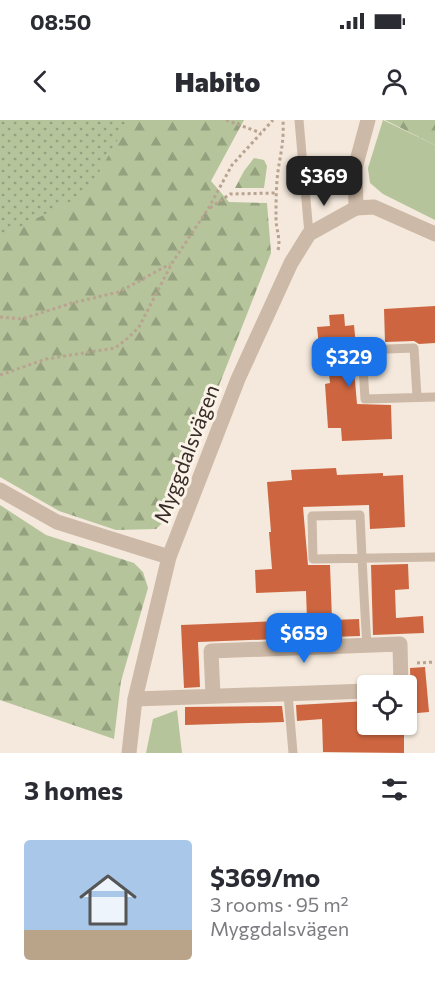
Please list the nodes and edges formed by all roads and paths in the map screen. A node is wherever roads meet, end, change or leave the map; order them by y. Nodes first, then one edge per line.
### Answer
1 (226, 120) edge
2 (273, 120) edge
3 (298, 120) edge
4 (368, 120) edge
5 (261, 133) junction
6 (277, 193) dead end
7 (356, 208) junction
8 (208, 209) junction
9 (309, 234) junction
10 (435, 234) edge
11 (172, 263) junction
12 (0, 317) edge
13 (0, 375) edge
14 (417, 397) junction
15 (435, 397) edge
16 (0, 489) edge
17 (169, 557) junction
18 (435, 557) edge
19 (362, 558) junction
20 (367, 645) junction
21 (401, 675) edge
22 (357, 691) edge
23 (288, 694) junction
24 (213, 696) junction
25 (135, 699) junction
26 (129, 753) edge
27 (293, 753) edge

1 - 5 path
2 - 5 path
3 - 9 lane
4 - 7 street
5 - 8 path
6 - 8 path
7 - 9 street, Myggdalsvägen
7 - 10 street
8 - 11 path
9 - 17 street, Myggdalsvägen
11 - 12 path
11 - 13 path
14 - 14 lane
14 - 15 lane
16 - 17 street
17 - 25 street, Myggdalsvägen
18 - 19 lane
19 - 19 lane
19 - 20 lane
20 - 21 street
20 - 24 street
22 - 23 street
23 - 24 street
23 - 27 lane
24 - 25 street
25 - 26 street, Myggdalsvägen

